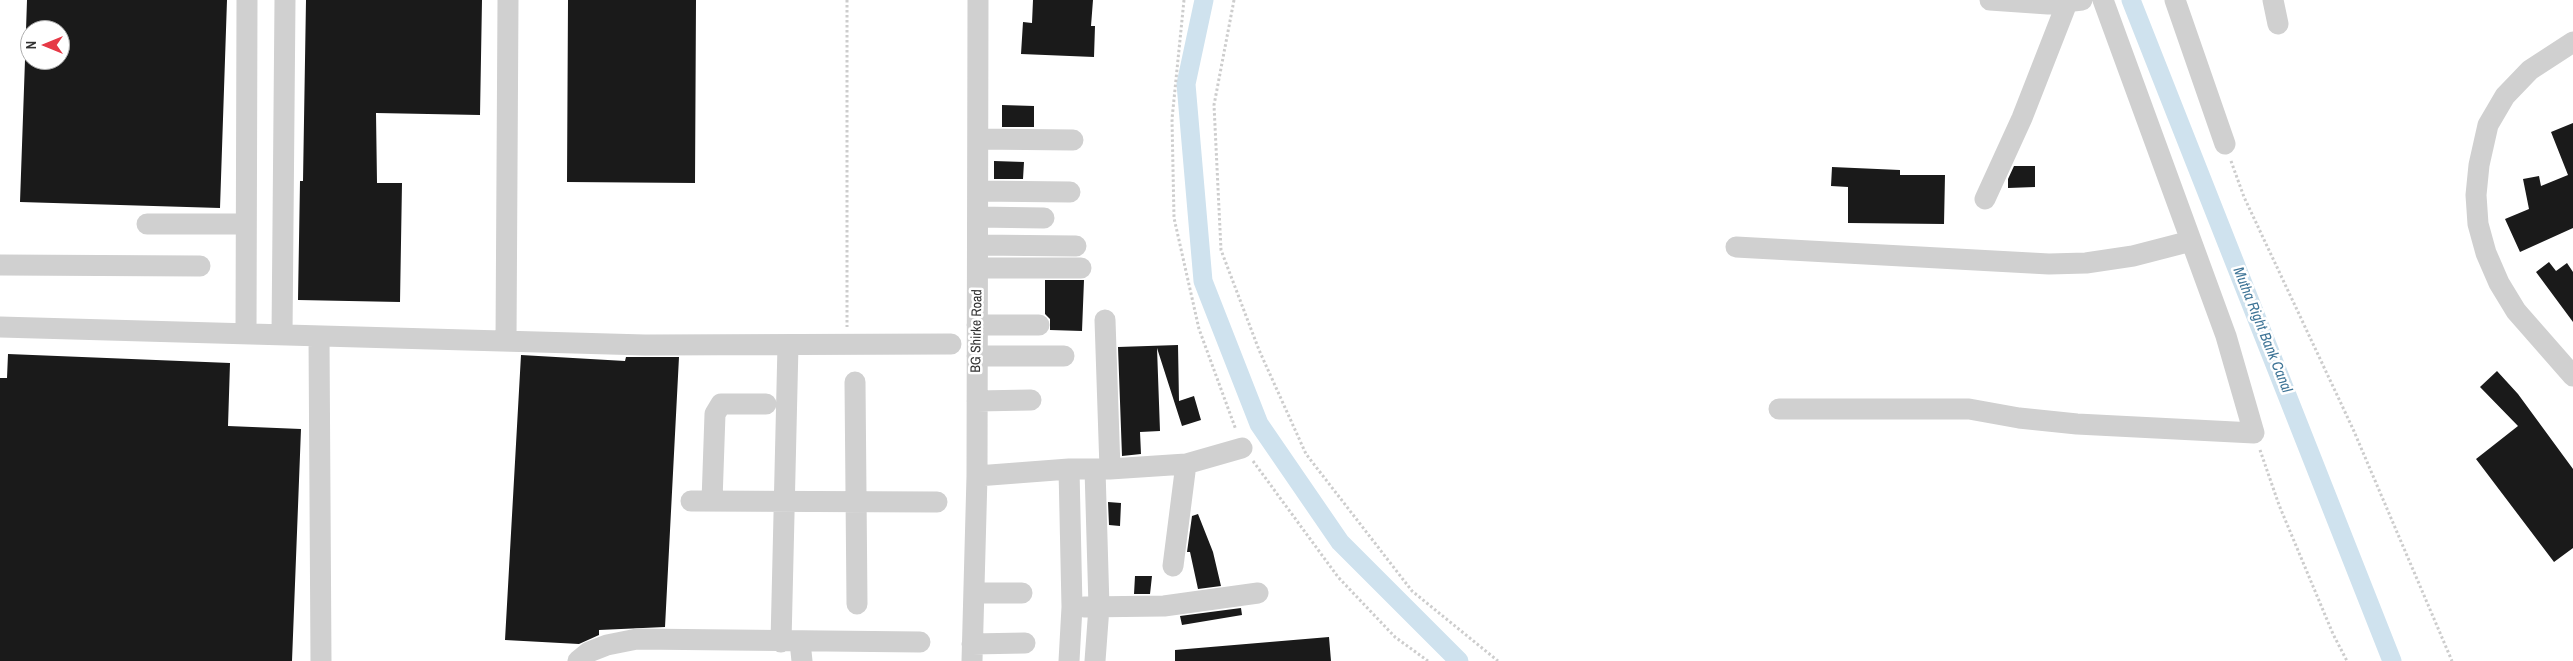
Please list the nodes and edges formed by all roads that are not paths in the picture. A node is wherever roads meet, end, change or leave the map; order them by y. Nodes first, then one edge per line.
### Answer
1 (247, 0) edge
2 (285, 0) edge
3 (508, 0) edge
4 (978, 0) edge
5 (1990, 0) edge
6 (2103, 0) edge
7 (2175, 0) edge
8 (2273, 0) edge
9 (2075, 2) edge
10 (2278, 24) dead end
11 (2573, 42) edge
12 (978, 139) junction
13 (1073, 140) dead end
14 (2225, 144) road end
15 (978, 191) junction
16 (1070, 192) dead end
17 (1985, 200) dead end
18 (978, 217) junction
19 (1044, 218) dead end
20 (148, 224) dead end
21 (246, 224) junction
22 (2191, 241) junction
23 (978, 245) junction
24 (1076, 246) dead end
25 (1736, 247) dead end
26 (0, 265) edge
27 (200, 266) dead end
28 (978, 268) junction
29 (1081, 268) dead end
30 (1105, 320) dead end
31 (1039, 324) dead end
32 (977, 325) junction
33 (0, 327) edge
34 (246, 334) junction
35 (282, 335) junction
36 (319, 336) junction
37 (506, 342) junction
38 (951, 344) dead end
39 (788, 345) junction
40 (977, 356) junction
41 (1064, 356) dead end
42 (2573, 376) edge
43 (855, 382) dead end
44 (1031, 400) dead end
45 (976, 401) junction
46 (766, 404) dead end
47 (1779, 409) dead end
48 (1242, 448) road end
49 (1186, 464) junction
50 (1069, 469) junction
51 (1102, 469) junction
52 (976, 476) junction
53 (784, 501) junction
54 (856, 501) junction
55 (937, 502) dead end
56 (1173, 566) dead end
57 (974, 593) junction
58 (1022, 593) dead end
59 (1258, 593) dead end
60 (857, 604) dead end
61 (1072, 606) junction
62 (1099, 606) junction
63 (920, 642) dead end
64 (1025, 643) dead end
65 (794, 648) edge
66 (972, 652) edge
67 (321, 661) edge
68 (578, 661) edge
69 (1069, 661) edge
70 (1095, 661) edge

1 - 21 street
2 - 35 street
3 - 37 street
4 - 12 street, BG Shirke Road
5 - 9 street
6 - 22 street
7 - 14 street
8 - 10 street
9 - 17 street
11 - 42 street
12 - 13 street
12 - 15 street, BG Shirke Road
15 - 16 street
15 - 18 street, BG Shirke Road
18 - 19 street
18 - 23 street, BG Shirke Road
20 - 21 street
21 - 34 street
22 - 25 street
22 - 47 street
23 - 24 street
23 - 28 street, BG Shirke Road
26 - 27 street
28 - 29 street
28 - 32 street, BG Shirke Road
30 - 51 street
31 - 32 street
32 - 40 street, BG Shirke Road
33 - 34 street
34 - 35 street
35 - 36 street
36 - 37 street
36 - 67 street
37 - 39 street
38 - 39 street
39 - 53 street
40 - 41 street
40 - 45 street, BG Shirke Road
43 - 54 street
44 - 45 street
45 - 52 street, BG Shirke Road
46 - 53 street
48 - 49 street
49 - 51 street
49 - 56 street
50 - 51 street
50 - 52 street
50 - 61 street
51 - 62 street
52 - 57 street, BG Shirke Road
53 - 54 street
53 - 65 street
54 - 55 street
54 - 60 street
57 - 58 street
57 - 66 street, BG Shirke Road
59 - 62 street
61 - 62 street
61 - 69 street
62 - 70 street
63 - 65 street
64 - 66 street
65 - 68 street

